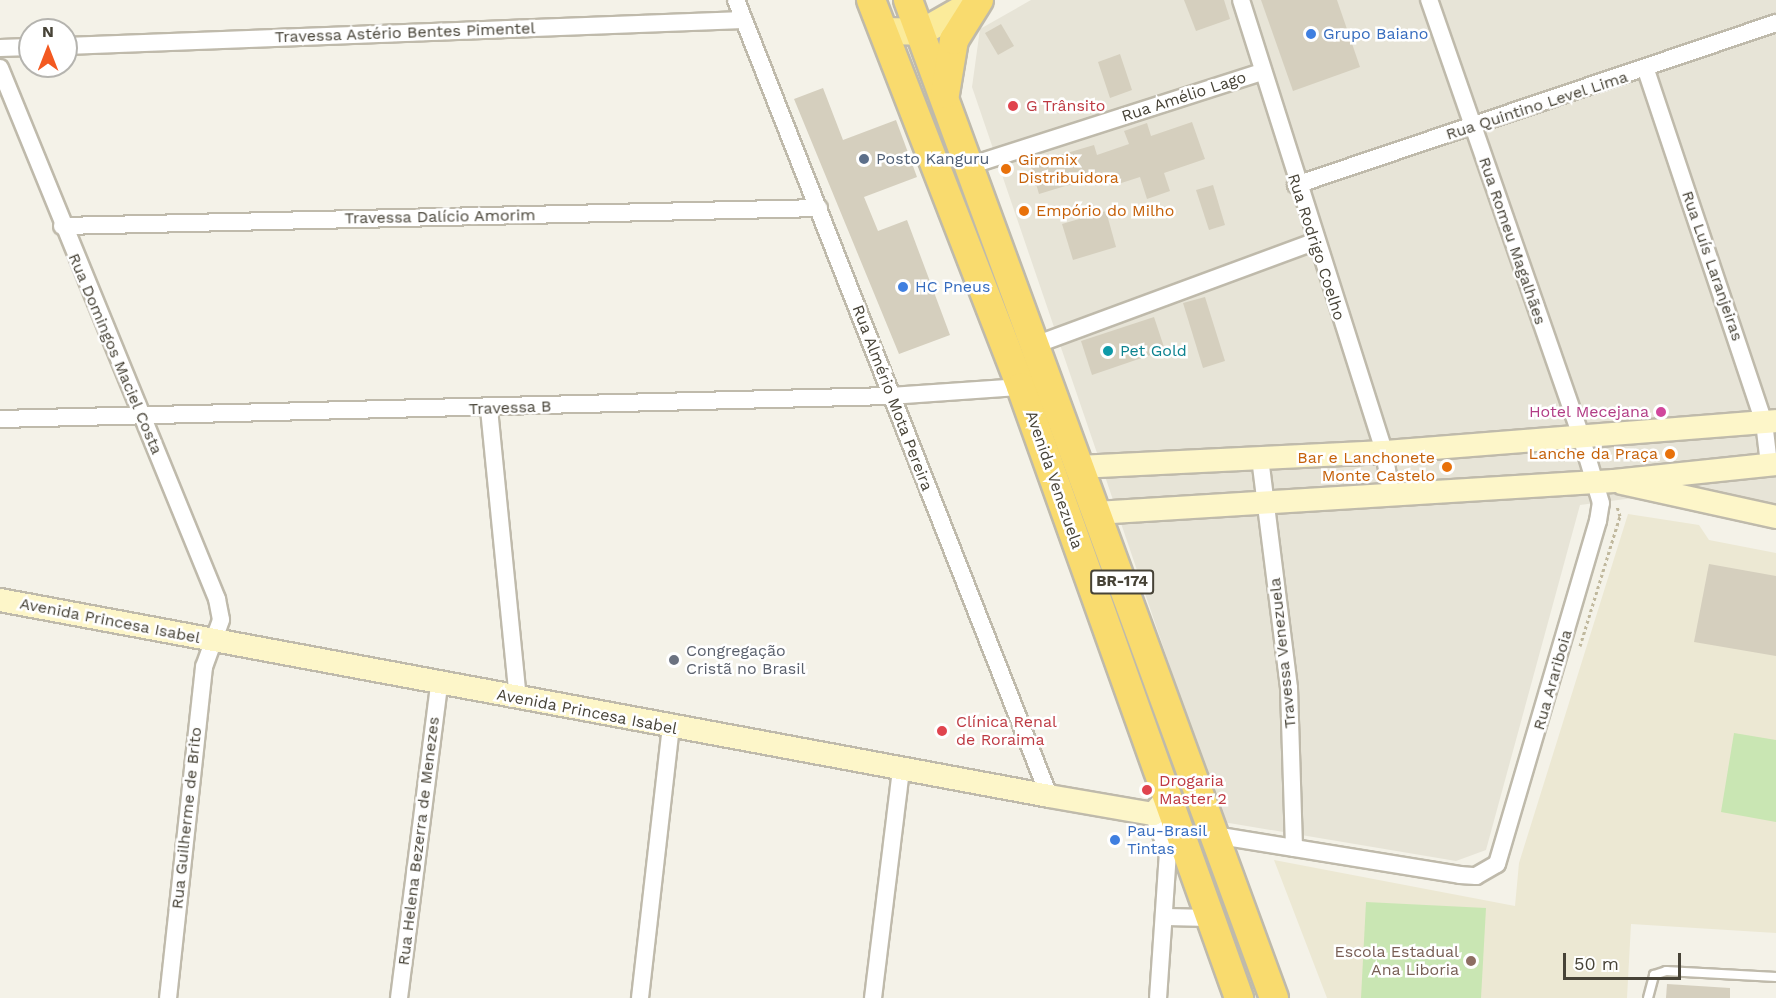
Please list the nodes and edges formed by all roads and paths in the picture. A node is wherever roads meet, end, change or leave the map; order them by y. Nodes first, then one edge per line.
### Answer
1 (736, 0) edge
2 (907, 0) edge
3 (979, 0) edge
4 (1241, 0) edge
5 (1429, 0) edge
6 (878, 19) edge
7 (744, 20) junction
8 (1776, 23) edge
9 (922, 32) junction
10 (78, 46) edge
11 (18, 47) edge
12 (0, 48) edge
13 (0, 68) edge
14 (1646, 70) junction
15 (1262, 72) junction
16 (944, 97) junction
17 (1472, 127) junction
18 (969, 166) junction
19 (1296, 185) junction
20 (819, 208) junction
21 (62, 226) junction
22 (1314, 242) junction
23 (1035, 345) junction
24 (1021, 387) junction
25 (891, 396) junction
26 (489, 409) junction
27 (142, 416) junction
28 (0, 419) edge
29 (1770, 422) edge
30 (1580, 433) junction
31 (1384, 452) junction
32 (1260, 458) junction
33 (1772, 464) edge
34 (1080, 467) junction
35 (1605, 481) junction
36 (1391, 493) junction
37 (1266, 502) junction
38 (1096, 513) junction
39 (1776, 517) edge
40 (0, 600) edge
41 (214, 641) junction
42 (1576, 657) dead end
43 (439, 684) junction
44 (1164, 697) junction
45 (518, 698) junction
46 (1131, 698) junction
47 (671, 728) junction
48 (901, 770) junction
49 (1049, 796) junction
50 (1160, 805) junction
51 (1214, 835) junction
52 (1294, 848) junction
53 (1166, 917) junction
54 (1210, 918) junction
55 (1776, 977) edge
56 (168, 998) edge
57 (399, 998) edge
58 (640, 998) edge
59 (873, 998) edge
60 (1158, 998) edge
61 (1239, 998) edge
62 (1274, 998) edge
63 (1648, 998) edge

1 - 7 street, Rua Almério Mota Pereira
2 - 6 main road
2 - 9 highway, Avenida Venezuela / BR-174
3 - 9 main road
3 - 16 highway
4 - 15 street, Rua Rodrigo Coelho
5 - 17 street, Rua Romeu Magalhães
6 - 9 main road
6 - 24 highway, Avenida Venezuela / BR-174
7 - 10 street, Travessa Astério Bentes Pimentel
7 - 20 street, Rua Almério Mota Pereira
8 - 14 street, Rua Quintino Level Lima
9 - 16 highway, Avenida Venezuela / BR-174
11 - 12 street
13 - 21 street, Rua Domingos Maciel Costa
14 - 17 street, Rua Quintino Level Lima
14 - 29 street, Rua Luís Laranjeiras
15 - 18 street, Rua Amélio Lago
15 - 19 street, Rua Rodrigo Coelho
16 - 18 highway, Avenida Venezuela / BR-174
17 - 19 street, Rua Quintino Level Lima
17 - 30 street, Rua Romeu Magalhães
18 - 23 highway, Avenida Venezuela / BR-174
19 - 22 street, Rua Rodrigo Coelho
20 - 21 street, Travessa Dalício Amorim
20 - 25 street, Rua Almério Mota Pereira
21 - 27 street, Rua Domingos Maciel Costa
22 - 23 street
22 - 31 street, Rua Rodrigo Coelho
23 - 34 highway, Avenida Venezuela / BR-174
24 - 25 street, Travessa B
24 - 46 highway, Avenida Venezuela / BR-174
25 - 26 street, Travessa B
25 - 49 street, Rua Almério Mota Pereira
26 - 27 street, Travessa B
26 - 45 street
27 - 28 street, Travessa B
27 - 41 street, Rua Domingos Maciel Costa
29 - 30 street
29 - 33 street, Rua Luís Laranjeiras
30 - 31 street
30 - 35 street, Rua Romeu Magalhães
31 - 32 street
31 - 36 street, Rua Rodrigo Coelho
32 - 34 street
32 - 37 street, Travessa Venezuela
33 - 35 street
34 - 38 highway, Avenida Venezuela / BR-174
35 - 36 street
35 - 39 street
35 - 42 path
35 - 52 street, Rua Arariboia
36 - 37 street
37 - 38 street
37 - 52 street, Travessa Venezuela
38 - 44 highway, Avenida Venezuela / BR-174
40 - 41 street, Avenida Princesa Isabel
41 - 43 street, Avenida Princesa Isabel
41 - 56 street, Rua Guilherme de Brito
43 - 45 street, Avenida Princesa Isabel
43 - 57 street, Rua Helena Bezerra de Menezes
44 - 46 highway
44 - 51 highway, Avenida Venezuela / BR-174
45 - 47 street, Avenida Princesa Isabel
46 - 50 highway, Avenida Venezuela / BR-174
47 - 48 street, Avenida Princesa Isabel
47 - 58 street
48 - 49 street, Avenida Princesa Isabel
48 - 59 street
49 - 50 street, Avenida Princesa Isabel
50 - 53 street
50 - 54 highway, Avenida Venezuela / BR-174
51 - 52 street
51 - 62 highway, Avenida Venezuela / BR-174
53 - 54 street
53 - 60 street
54 - 61 highway, Avenida Venezuela / BR-174
55 - 63 lane

